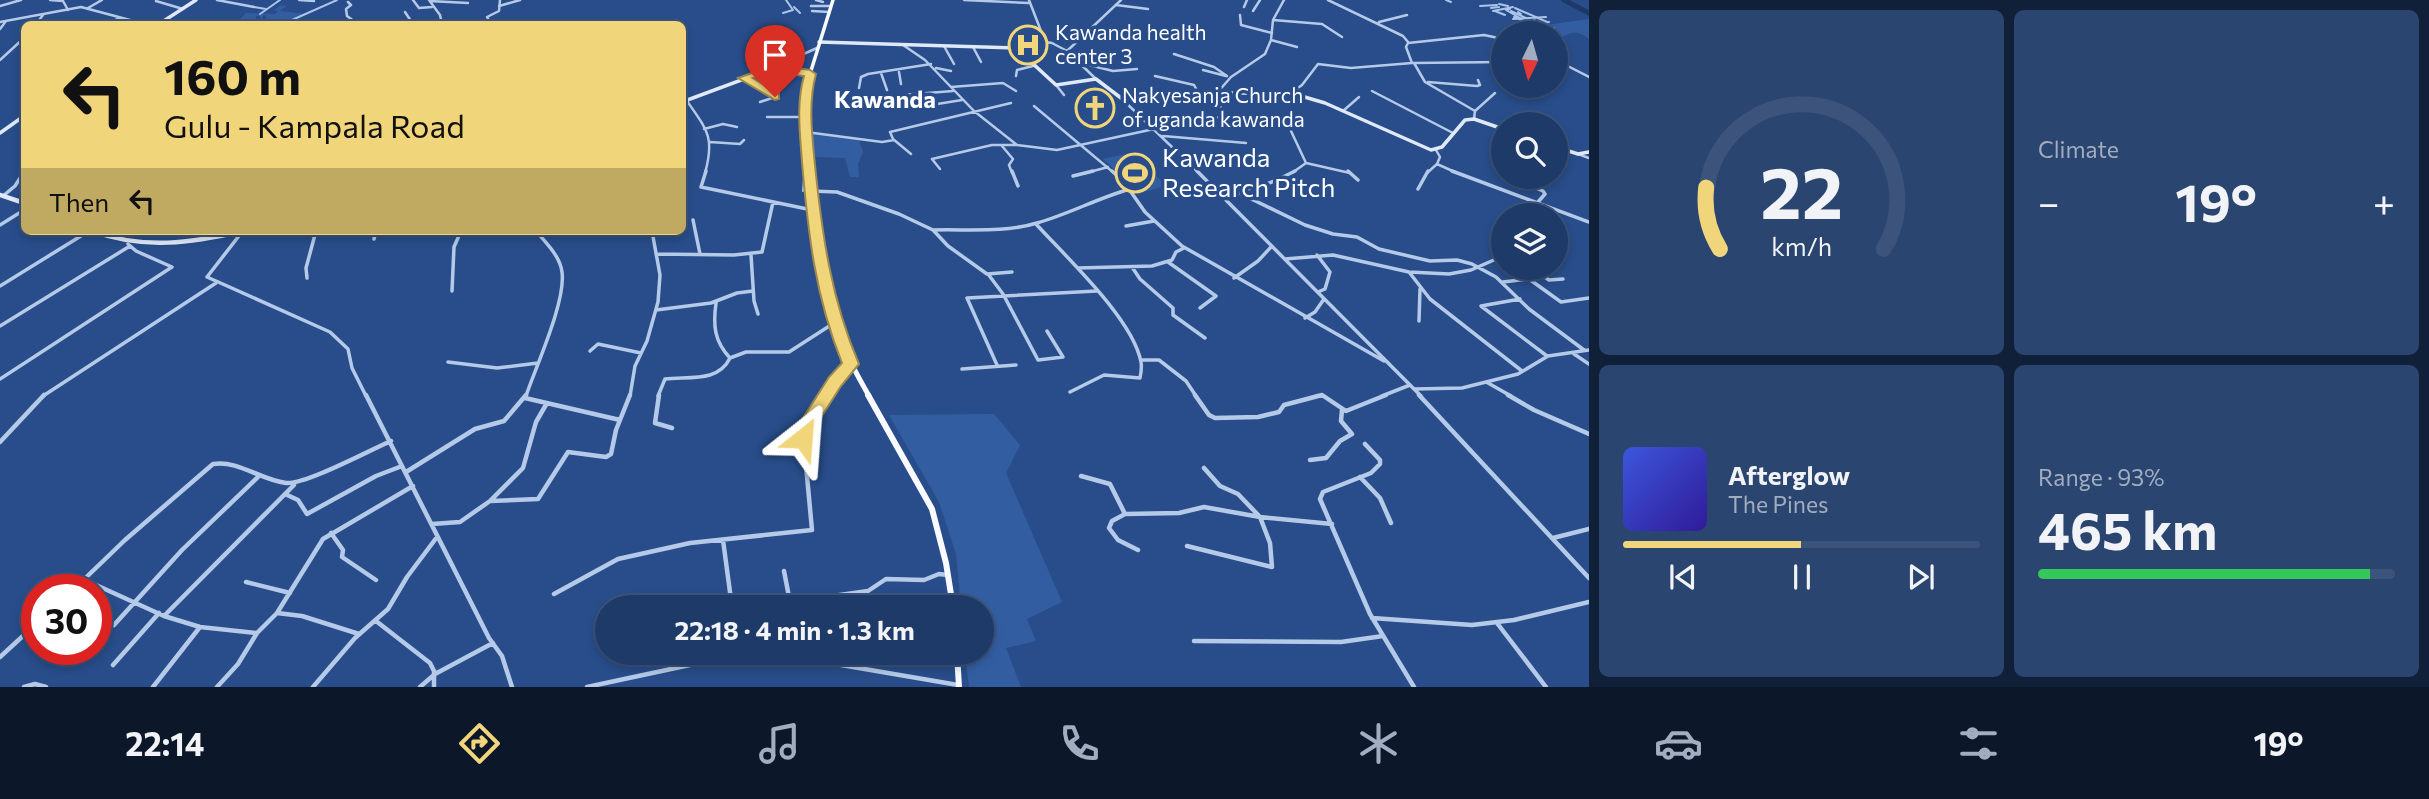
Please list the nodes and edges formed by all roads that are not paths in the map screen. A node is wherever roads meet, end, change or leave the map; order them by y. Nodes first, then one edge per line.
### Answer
1 (21, 0) edge
2 (50, 0) edge
3 (102, 0) edge
4 (196, 0) edge
5 (217, 0) edge
6 (299, 0) edge
7 (413, 0) edge
8 (430, 0) edge
9 (500, 0) edge
10 (520, 0) edge
11 (816, 0) edge
12 (964, 0) edge
13 (1121, 0) edge
14 (1247, 0) edge
15 (1260, 0) edge
16 (1328, 0) edge
17 (314, 1) edge
18 (810, 1) edge
19 (1027, 1) edge
20 (1281, 1) edge
21 (156, 2) edge
22 (348, 2) dead end
23 (823, 2) edge
24 (468, 3) dead end
25 (1116, 5) junction
26 (0, 6) edge
27 (499, 6) junction
28 (811, 6) junction
29 (831, 6) edge
30 (254, 7) dead end
31 (432, 7) junction
32 (1244, 7) dead end
33 (88, 8) junction
34 (183, 9) junction
35 (1148, 9) dead end
36 (68, 10) junction
37 (1253, 11) dead end
38 (405, 12) dead end
39 (43, 15) junction
40 (1240, 15) dead end
41 (1407, 15) dead end
42 (119, 18) junction
43 (1273, 20) junction
44 (6, 21) junction
45 (38, 21) edge
46 (114, 21) edge
47 (132, 21) edge
48 (164, 21) edge
49 (354, 21) edge
50 (411, 21) edge
51 (441, 21) edge
52 (489, 21) edge
53 (0, 22) edge
54 (1377, 23) junction
55 (0, 32) edge
56 (1272, 33) junction
57 (1491, 36) edge
58 (1342, 37) dead end
59 (1271, 40) junction
60 (21, 41) edge
61 (1038, 41) junction
62 (1408, 43) junction
63 (787, 44) dead end
64 (818, 45) junction
65 (902, 45) junction
66 (944, 46) junction
67 (972, 47) junction
68 (1297, 47) dead end
69 (1016, 48) junction
70 (1067, 51) junction
71 (1174, 54) dead end
72 (0, 60) edge
73 (981, 61) dead end
74 (1491, 62) edge
75 (1080, 63) junction
76 (1413, 63) junction
77 (954, 64) dead end
78 (779, 65) junction
79 (932, 66) junction
80 (1033, 66) junction
81 (1568, 66) edge
82 (774, 69) junction
83 (1137, 69) dead end
84 (1203, 70) dead end
85 (898, 71) junction
86 (951, 71) dead end
87 (880, 72) junction
88 (810, 74) junction
89 (1016, 76) dead end
90 (1155, 76) dead end
91 (1229, 77) junction
92 (1589, 77) edge
93 (744, 78) junction
94 (1096, 79) junction
95 (1478, 80) dead end
96 (1425, 82) junction
97 (901, 84) dead end
98 (1056, 85) junction
99 (859, 88) dead end
100 (952, 89) junction
101 (887, 90) dead end
102 (1016, 91) dead end
103 (1372, 91) dead end
104 (1217, 93) junction
105 (1291, 93) junction
106 (1199, 94) junction
107 (1064, 95) dead end
108 (1491, 96) edge
109 (1359, 97) dead end
110 (864, 98) dead end
111 (1121, 99) junction
112 (962, 100) junction
113 (686, 102) edge
114 (760, 102) dead end
115 (686, 103) edge
116 (1011, 103) dead end
117 (932, 105) dead end
118 (1034, 106) dead end
119 (974, 111) junction
120 (1343, 111) junction
121 (1475, 111) junction
122 (1198, 116) dead end
123 (767, 117) dead end
124 (805, 117) junction
125 (21, 118) edge
126 (1474, 119) junction
127 (1491, 125) edge
128 (737, 127) dead end
129 (704, 129) junction
130 (1154, 129) junction
131 (1291, 131) dead end
132 (806, 132) junction
133 (0, 133) edge
134 (1453, 133) junction
135 (1161, 136) junction
136 (744, 140) dead end
137 (894, 140) junction
138 (709, 142) junction
139 (1246, 142) dead end
140 (1093, 144) junction
141 (1017, 145) junction
142 (1002, 146) junction
143 (1083, 146) junction
144 (1436, 150) junction
145 (1568, 151) edge
146 (1091, 152) junction
147 (1589, 152) edge
148 (1578, 154) junction
149 (911, 155) dead end
150 (1589, 158) edge
151 (1306, 163) junction
152 (1437, 164) junction
153 (1108, 167) junction
154 (940, 169) dead end
155 (1073, 176) dead end
156 (21, 178) edge
157 (1358, 180) dead end
158 (1018, 186) dead end
159 (1214, 188) junction
160 (1130, 189) junction
161 (1538, 189) edge
162 (1233, 190) junction
163 (1418, 190) dead end
164 (811, 191) junction
165 (2, 196) edge
166 (21, 202) edge
167 (773, 202) junction
168 (1538, 202) junction
169 (812, 210) junction
170 (21, 213) edge
171 (693, 220) dead end
172 (1154, 221) junction
173 (1589, 222) edge
174 (1036, 224) junction
175 (0, 225) edge
176 (1126, 226) dead end
177 (933, 230) junction
178 (84, 235) edge
179 (102, 235) edge
180 (220, 235) edge
181 (240, 235) edge
182 (315, 235) edge
183 (375, 235) edge
184 (459, 235) edge
185 (540, 235) edge
186 (653, 235) edge
187 (374, 239) dead end
188 (129, 245) junction
189 (1272, 246) junction
190 (1185, 248) junction
191 (656, 254) junction
192 (699, 254) junction
193 (751, 255) junction
194 (1317, 255) junction
195 (1285, 259) junction
196 (1491, 261) edge
197 (1168, 262) junction
198 (1132, 267) junction
199 (1478, 267) junction
200 (1077, 268) junction
201 (1012, 272) dead end
202 (1409, 272) junction
203 (987, 274) junction
204 (307, 278) dead end
205 (1234, 278) junction
206 (1501, 282) junction
207 (216, 283) junction
208 (0, 286) edge
209 (1420, 289) junction
210 (753, 290) junction
211 (452, 291) dead end
212 (1097, 291) junction
213 (1318, 292) junction
214 (1003, 294) junction
215 (1589, 298) edge
216 (1324, 299) junction
217 (1520, 299) junction
218 (716, 302) junction
219 (1200, 308) dead end
220 (656, 310) junction
221 (758, 314) dead end
222 (1305, 318) junction
223 (1419, 321) dead end
224 (834, 323) junction
225 (0, 326) edge
226 (1047, 331) dead end
227 (1205, 338) dead end
228 (1587, 350) edge
229 (590, 351) dead end
230 (1572, 352) junction
231 (641, 353) junction
232 (1548, 356) junction
233 (730, 358) junction
234 (1141, 360) junction
235 (1386, 361) junction
236 (448, 362) dead end
237 (538, 363) junction
238 (851, 364) junction
239 (1589, 364) edge
240 (997, 365) junction
241 (1016, 365) dead end
242 (962, 369) dead end
243 (1523, 372) junction
244 (0, 379) edge
245 (1487, 382) junction
246 (1411, 387) junction
247 (1070, 392) dead end
248 (525, 398) junction
249 (547, 403) junction
250 (1342, 411) junction
251 (620, 420) junction
252 (672, 428) dead end
253 (1589, 434) edge
254 (391, 441) junction
255 (0, 442) edge
256 (1365, 444) dead end
257 (1310, 460) dead end
258 (402, 466) junction
259 (1204, 468) dead end
260 (405, 472) junction
261 (1082, 476) dead end
262 (258, 477) junction
263 (1360, 477) junction
264 (295, 483) junction
265 (413, 486) junction
266 (285, 494) junction
267 (490, 501) junction
268 (1125, 514) junction
269 (1260, 517) junction
270 (1391, 523) dead end
271 (432, 524) junction
272 (1332, 524) junction
273 (1589, 529) edge
274 (331, 533) junction
275 (437, 537) junction
276 (1553, 538) junction
277 (723, 539) junction
278 (1187, 546) dead end
279 (1138, 550) dead end
280 (784, 571) dead end
281 (91, 574) edge
282 (949, 577) junction
283 (1589, 578) edge
284 (376, 580) dead end
285 (246, 582) dead end
286 (112, 592) edge
287 (290, 593) junction
288 (554, 594) dead end
289 (730, 595) edge
290 (951, 595) edge
291 (136, 602) junction
292 (1589, 603) edge
293 (277, 613) junction
294 (162, 614) junction
295 (1372, 618) junction
296 (376, 621) junction
297 (1497, 623) junction
298 (114, 625) dead end
299 (200, 627) junction
300 (257, 633) junction
301 (359, 634) junction
302 (1383, 636) junction
303 (21, 638) edge
304 (1194, 641) dead end
305 (493, 643) junction
306 (0, 657) edge
307 (113, 665) dead end
308 (690, 665) edge
309 (839, 665) edge
310 (958, 665) edge
311 (435, 674) junction
312 (959, 686) edge
313 (24, 687) edge
314 (46, 687) edge
315 (153, 687) edge
316 (217, 687) edge
317 (313, 687) edge
318 (420, 687) edge
319 (434, 687) edge
320 (512, 687) edge
321 (587, 687) edge
322 (1414, 687) edge
323 (1546, 687) edge

1 - 26 street
2 - 36 street
3 - 33 street
4 - 34 street
5 - 30 street
6 - 17 street
7 - 31 street
8 - 24 street
8 - 31 street
9 - 27 street
10 - 27 street
11 - 23 street
12 - 19 street
13 - 25 street
14 - 32 street
15 - 37 street
16 - 54 street
18 - 28 street
19 - 61 street
20 - 43 street
21 - 34 street
22 - 49 street
25 - 35 street
25 - 70 street
27 - 52 street
28 - 29 street
28 - 29 street
29 - 64 main road
31 - 51 street
33 - 36 street
33 - 42 street
34 - 48 street
36 - 39 street
38 - 50 street
39 - 44 street
39 - 45 street
40 - 56 street
41 - 54 street
42 - 46 street
42 - 47 street
43 - 56 street
43 - 58 street
44 - 53 street
44 - 55 street
54 - 62 street
56 - 59 street
57 - 62 street
59 - 68 street
59 - 91 street
60 - 72 street
61 - 69 street
61 - 70 street
62 - 76 street
63 - 78 street
64 - 65 street
64 - 78 street
64 - 88 main road
65 - 66 street
65 - 79 street
66 - 67 street
66 - 77 street
67 - 69 street
67 - 73 street
69 - 80 street
70 - 75 street
71 - 91 street
74 - 76 street
75 - 83 street
75 - 94 street
76 - 96 street
76 - 105 street
78 - 82 street
79 - 85 street
79 - 86 street
79 - 100 street
80 - 89 street
80 - 98 street
81 - 92 street
82 - 88 street
82 - 93 street
84 - 91 street
85 - 87 street
85 - 97 street
87 - 99 street
87 - 101 street
88 - 124 main road
90 - 106 street
91 - 104 street
93 - 113 street
93 - 114 street
94 - 98 street
94 - 111 street
95 - 96 street
96 - 121 street
98 - 107 street
100 - 102 street
100 - 110 street
100 - 112 street
103 - 134 street
104 - 105 street
104 - 106 street
104 - 122 street
105 - 120 street
106 - 111 street
108 - 121 street
109 - 120 street
111 - 130 street
112 - 117 street
112 - 119 street
115 - 129 street
116 - 119 street
118 - 143 street
119 - 137 street
119 - 141 street
120 - 144 street
121 - 126 street
123 - 124 street
124 - 132 main road
125 - 133 street
126 - 127 street
126 - 134 street
128 - 129 street
129 - 138 street
130 - 135 street
130 - 140 street
131 - 151 street
132 - 137 street
132 - 164 main road
134 - 144 street
135 - 139 street
135 - 159 street
136 - 138 street
137 - 149 street
138 - 167 street
140 - 143 street
140 - 146 street
141 - 142 street
141 - 143 street
142 - 154 street
142 - 158 street
143 - 146 street
144 - 152 street
145 - 148 street
146 - 153 street
147 - 148 street
148 - 150 street
151 - 157 street
151 - 162 street
152 - 163 street
152 - 168 street
153 - 155 street
153 - 160 street
156 - 165 street
159 - 162 street
159 - 189 street
160 - 172 street
160 - 174 street
161 - 168 street
162 - 199 street
164 - 169 main road
164 - 177 street
165 - 166 street
167 - 169 street
167 - 193 street
168 - 173 street
169 - 224 main road
170 - 175 street
171 - 192 street
172 - 176 street
172 - 190 street
174 - 177 street
174 - 200 street
177 - 203 street
178 - 208 street
179 - 188 street
180 - 188 street
181 - 207 street
182 - 204 street
183 - 187 street
184 - 211 street
185 - 237 street
186 - 191 street
188 - 225 street
188 - 244 street
189 - 195 street
189 - 205 street
190 - 197 street
190 - 205 street
191 - 192 street
191 - 220 street
192 - 193 street
193 - 210 street
194 - 195 street
194 - 202 street
194 - 213 street
195 - 213 street
196 - 199 street
197 - 198 street
197 - 219 street
198 - 200 street
198 - 227 street
199 - 202 street
199 - 206 street
200 - 212 street
201 - 203 street
202 - 209 street
203 - 214 street
205 - 222 street
206 - 215 street
206 - 217 street
207 - 254 street
207 - 255 street
209 - 223 street
209 - 243 street
210 - 218 street
210 - 221 street
212 - 214 street
212 - 234 street
213 - 216 street
214 - 226 street
214 - 240 street
216 - 222 street
216 - 235 street
217 - 228 street
217 - 232 street
218 - 220 street
218 - 233 street
220 - 231 street
222 - 235 street
224 - 233 street
224 - 238 main road
228 - 230 street
229 - 231 street
230 - 232 street
230 - 239 street
231 - 251 street
232 - 243 street
233 - 252 street
234 - 247 street
234 - 250 street
235 - 246 street
236 - 237 street
237 - 248 street
238 - 277 street
238 - 282 main road
240 - 241 street
240 - 242 street
243 - 245 street
245 - 246 street
245 - 253 street
246 - 250 street
246 - 276 street
248 - 249 street
248 - 260 street
249 - 251 street
249 - 267 street
250 - 257 street
251 - 267 street
254 - 258 street
254 - 264 street
256 - 263 street
258 - 260 street
258 - 266 street
259 - 269 street
260 - 265 street
261 - 268 street
262 - 264 street
262 - 281 street
262 - 291 street
263 - 270 street
263 - 272 street
264 - 266 street
265 - 271 street
265 - 274 street
266 - 294 street
267 - 271 street
268 - 269 street
268 - 279 street
269 - 272 street
269 - 278 street
271 - 275 street
272 - 295 street
273 - 276 street
274 - 284 street
274 - 287 street
275 - 296 street
275 - 305 street
276 - 283 street
277 - 288 street
277 - 289 street
280 - 282 street
282 - 290 main road
285 - 287 street
286 - 291 street
287 - 293 street
291 - 294 street
291 - 298 street
292 - 297 street
293 - 300 street
293 - 301 street
294 - 299 street
294 - 307 street
295 - 297 street
295 - 302 street
296 - 301 street
296 - 311 street
297 - 323 street
299 - 300 street
299 - 315 street
300 - 316 street
301 - 317 street
302 - 304 street
302 - 322 street
303 - 306 street
305 - 311 street
305 - 320 street
308 - 321 street
309 - 312 street
310 - 312 main road
311 - 318 street
311 - 319 street
313 - 314 street

